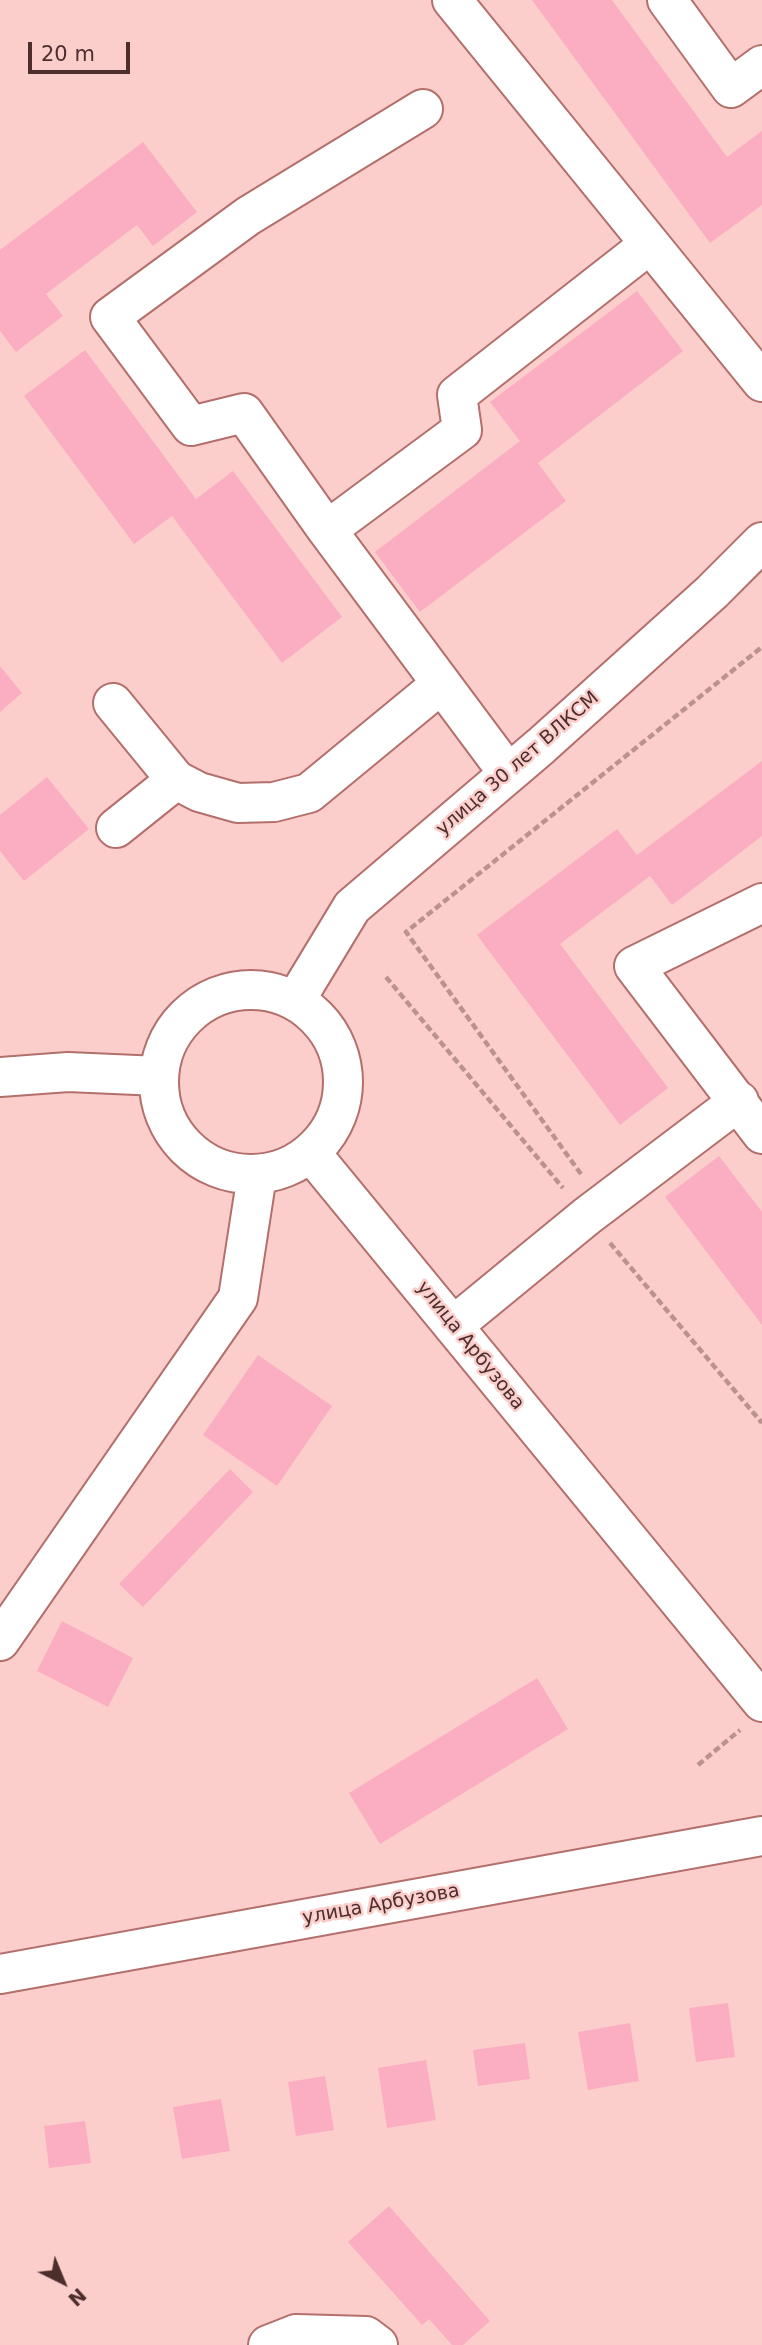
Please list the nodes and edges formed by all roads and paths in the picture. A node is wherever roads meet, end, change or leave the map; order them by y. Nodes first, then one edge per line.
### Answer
1 (452, 0) edge
2 (667, 0) edge
3 (762, 65) edge
4 (423, 109) dead end
5 (650, 244) junction
6 (762, 383) edge
7 (327, 530) junction
8 (762, 542) edge
9 (762, 647) edge
10 (440, 685) junction
11 (113, 703) dead end
12 (508, 773) junction
13 (176, 780) junction
14 (116, 828) dead end
15 (762, 903) edge
16 (295, 1001) junction
17 (159, 1076) junction
18 (0, 1077) edge
19 (738, 1101) junction
20 (762, 1134) edge
21 (311, 1153) junction
22 (257, 1175) junction
23 (587, 1216) junction
24 (453, 1326) junction
25 (0, 1641) edge
26 (751, 1715) edge
27 (698, 1765) dead end
28 (762, 1836) edge
29 (0, 1974) edge
30 (268, 2345) edge
31 (378, 2345) edge

1 - 5 street
2 - 3 street
4 - 7 street
5 - 6 street
5 - 7 street
7 - 10 street
8 - 12 street, улица 30 лет ВЛКСМ
9 - 23 path
10 - 12 street
10 - 13 street
11 - 13 street
12 - 16 street, улица 30 лет ВЛКСМ
13 - 14 street
15 - 19 street
16 - 17 street
16 - 21 street
17 - 18 street
17 - 22 street
19 - 20 street
19 - 23 street
21 - 22 street
21 - 24 street, улица Арбузова
22 - 25 street
23 - 24 street
24 - 26 street, улица Арбузова
26 - 27 path
28 - 29 street, улица Арбузова
30 - 31 street

